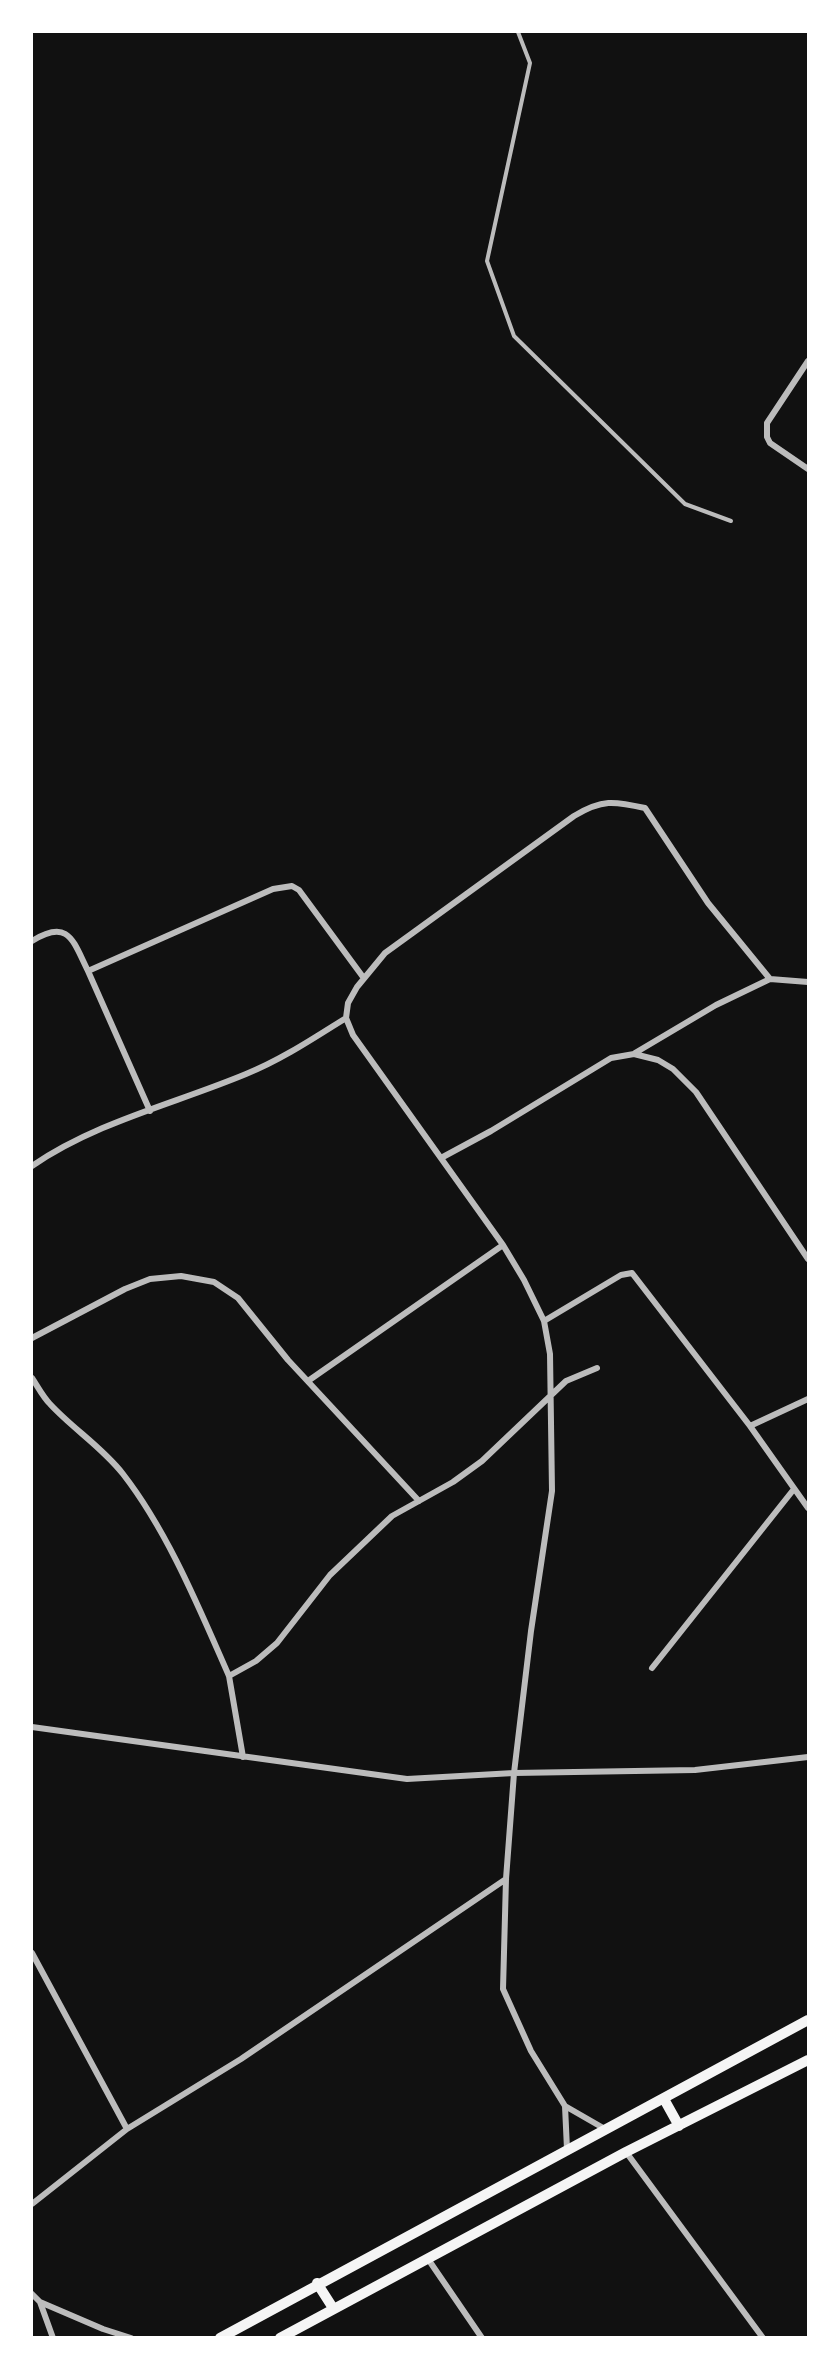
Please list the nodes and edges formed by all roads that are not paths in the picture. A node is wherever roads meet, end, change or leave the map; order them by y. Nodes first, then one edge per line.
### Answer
1 (518, 32) edge
2 (808, 361) edge
3 (808, 469) edge
4 (730, 521) dead end
5 (32, 942) edge
6 (88, 971) junction
7 (363, 977) junction
8 (770, 979) junction
9 (808, 982) edge
10 (346, 1018) junction
11 (634, 1054) junction
12 (150, 1111) junction
13 (441, 1158) junction
14 (32, 1166) edge
15 (503, 1245) junction
16 (808, 1259) edge
17 (544, 1321) junction
18 (32, 1338) edge
19 (597, 1368) dead end
20 (32, 1378) edge
21 (308, 1381) junction
22 (551, 1395) junction
23 (808, 1398) edge
24 (750, 1426) junction
25 (794, 1490) junction
26 (419, 1501) junction
27 (808, 1509) edge
28 (652, 1668) dead end
29 (229, 1676) junction
30 (32, 1727) edge
31 (243, 1757) junction
32 (808, 1757) edge
33 (514, 1773) junction
34 (506, 1879) junction
35 (32, 1953) edge
36 (808, 2020) edge
37 (808, 2060) edge
38 (664, 2098) junction
39 (564, 2106) junction
40 (679, 2126) junction
41 (605, 2128) junction
42 (127, 2129) junction
43 (567, 2149) junction
44 (626, 2152) junction
45 (32, 2204) edge
46 (428, 2259) junction
47 (317, 2283) junction
48 (32, 2294) edge
49 (40, 2302) junction
50 (333, 2308) junction
51 (53, 2337) edge
52 (130, 2337) edge
53 (220, 2337) edge
54 (280, 2337) edge
55 (482, 2337) edge
56 (763, 2337) edge

1 - 4 lane
2 - 3 street
5 - 6 street
6 - 7 street
6 - 12 street
7 - 8 street
7 - 10 street
8 - 9 street
8 - 11 street
10 - 12 street
10 - 13 street
11 - 13 street
11 - 16 street
12 - 14 street
13 - 15 street
15 - 17 street
15 - 21 street
17 - 22 street
17 - 24 street
18 - 21 street
19 - 22 street
20 - 29 street
21 - 26 street
22 - 26 street
22 - 33 street
23 - 24 street
24 - 25 street
25 - 27 street
25 - 28 street
26 - 29 street
29 - 31 street
30 - 31 street
31 - 33 street
32 - 33 street
33 - 34 street
34 - 39 street
34 - 42 street
35 - 42 street
36 - 38 main road
37 - 40 main road
38 - 40 main road
38 - 41 main road
39 - 41 street
39 - 43 street
40 - 44 main road
41 - 43 main road
42 - 45 street
43 - 47 main road
44 - 46 main road
44 - 56 street
46 - 50 main road
46 - 55 street
47 - 50 main road
47 - 53 main road
48 - 49 street
49 - 51 street
49 - 52 street
50 - 54 main road

